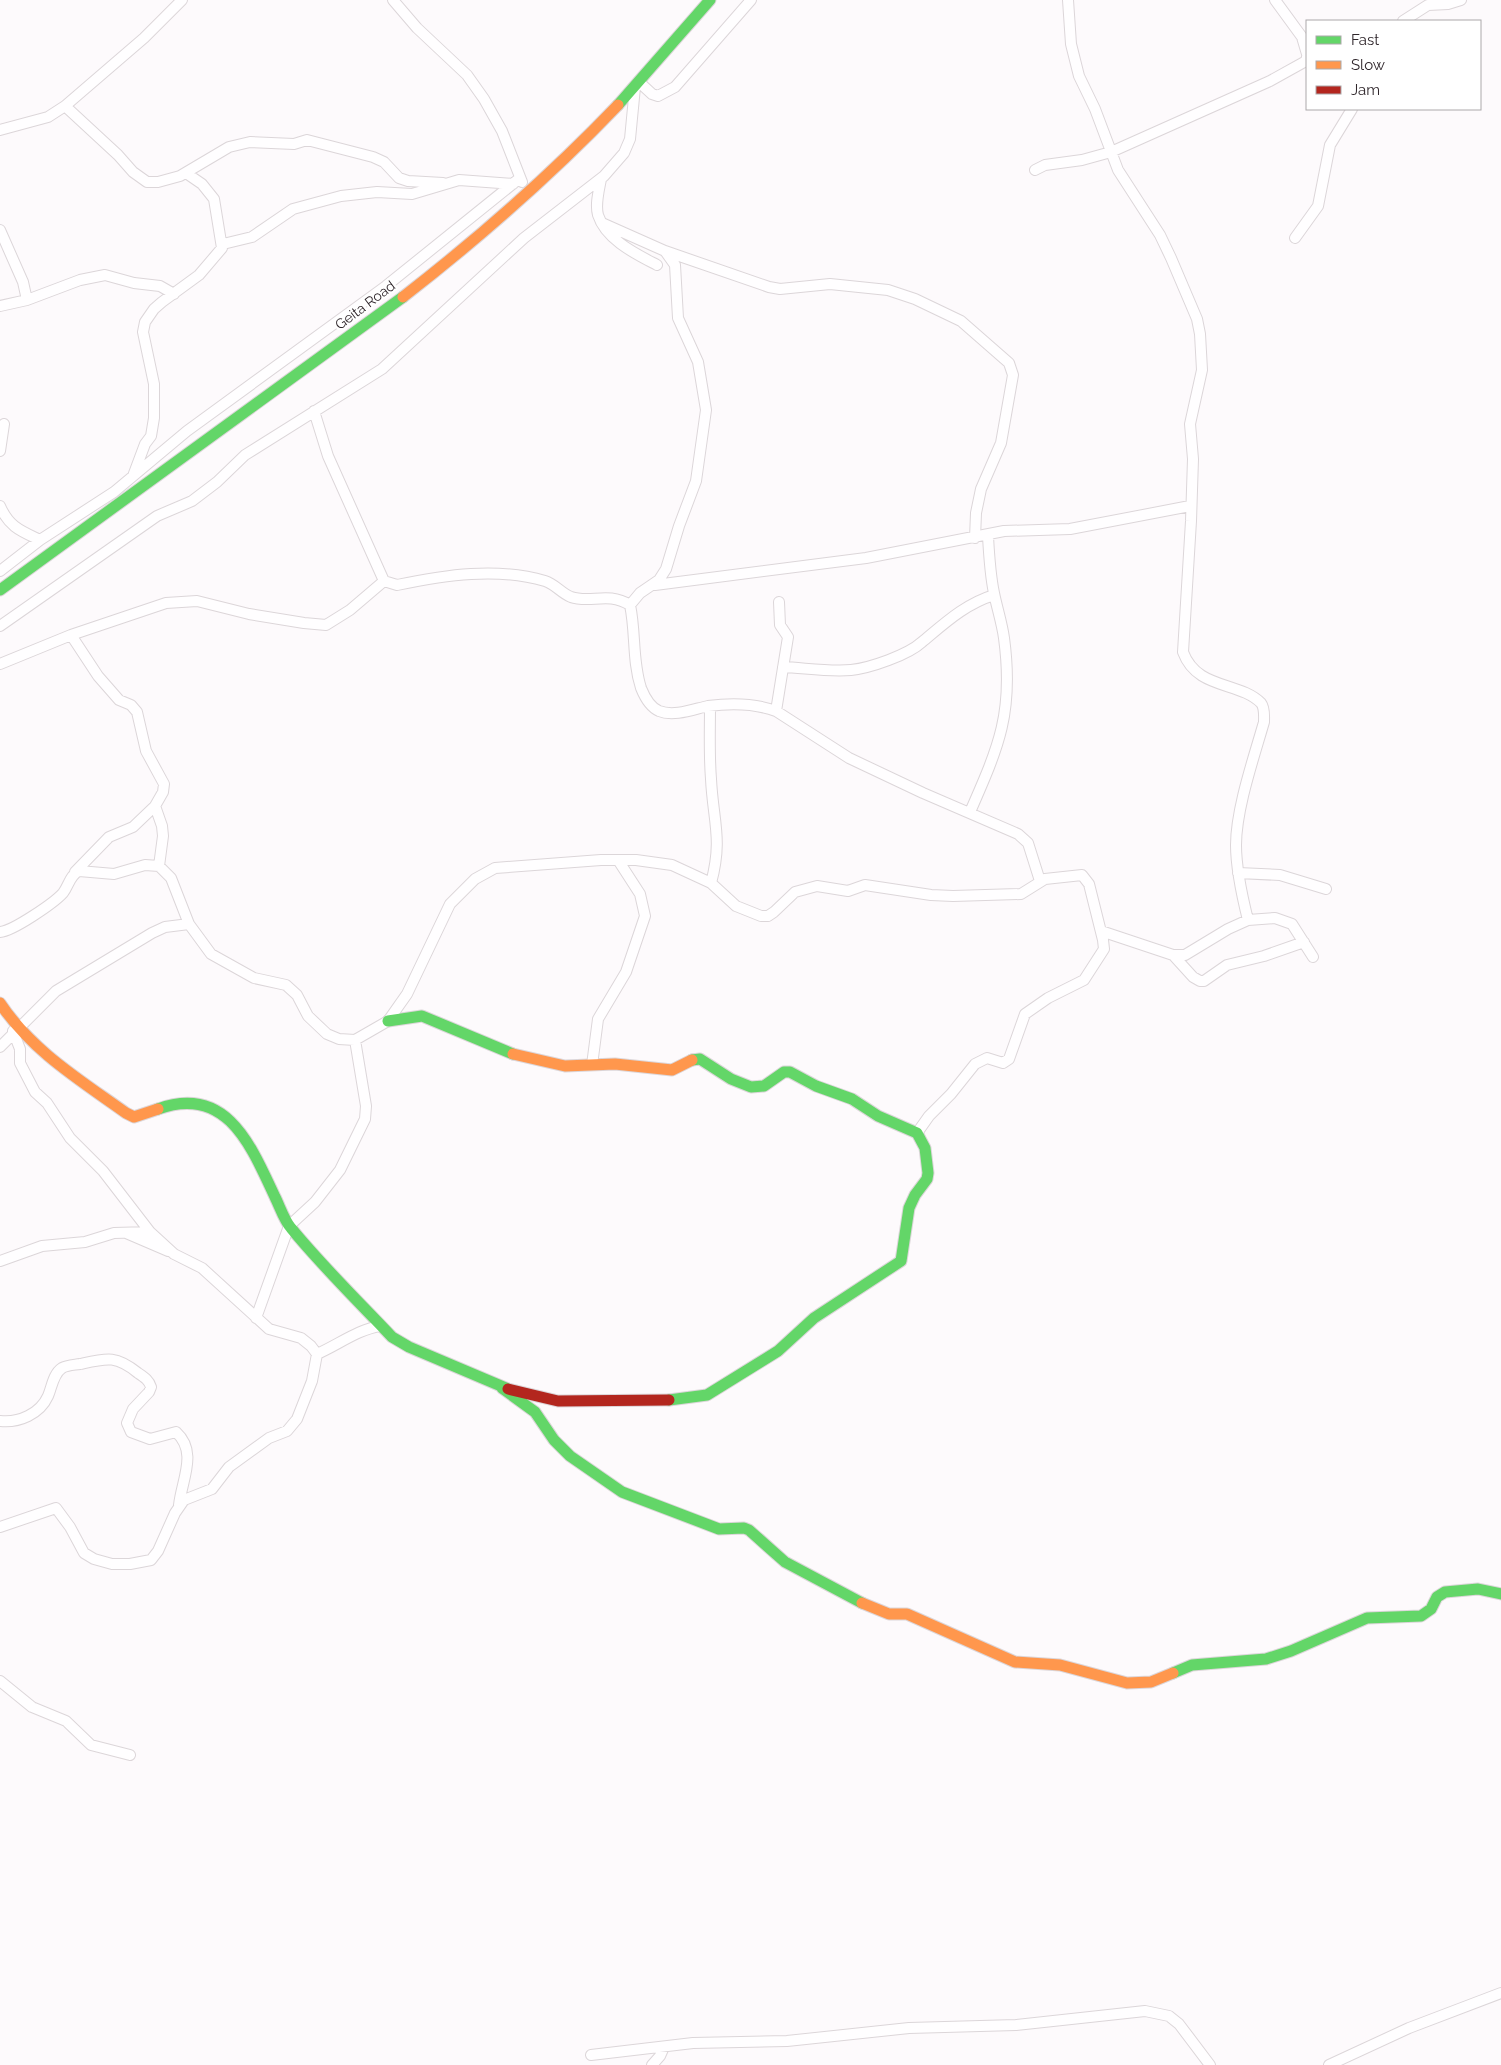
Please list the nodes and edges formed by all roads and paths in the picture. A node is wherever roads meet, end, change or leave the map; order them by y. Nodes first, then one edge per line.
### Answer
1 (182, 0) edge
2 (393, 0) edge
3 (710, 0) edge
4 (751, 0) edge
5 (1068, 0) edge
6 (1275, 0) edge
7 (1461, 0) edge
8 (1405, 20) edge
9 (1306, 52) edge
10 (1306, 61) edge
11 (637, 84) junction
12 (65, 106) junction
13 (1351, 110) edge
14 (0, 130) edge
15 (1111, 152) junction
16 (1034, 170) dead end
17 (186, 174) junction
18 (601, 179) junction
19 (517, 181) junction
20 (443, 183) junction
21 (527, 195) junction
22 (602, 223) junction
23 (0, 230) edge
24 (1295, 238) dead end
25 (223, 244) junction
26 (665, 251) junction
27 (657, 265) dead end
28 (174, 294) junction
29 (27, 300) junction
30 (0, 306) edge
31 (314, 411) junction
32 (4, 424) dead end
33 (0, 451) edge
34 (133, 478) junction
35 (0, 506) edge
36 (1190, 506) junction
37 (988, 536) junction
38 (975, 538) junction
39 (40, 540) junction
40 (0, 571) edge
41 (384, 581) junction
42 (655, 584) junction
43 (0, 590) edge
44 (994, 595) junction
45 (779, 602) dead end
46 (630, 605) junction
47 (0, 626) edge
48 (71, 635) junction
49 (0, 664) edge
50 (783, 667) junction
51 (710, 706) junction
52 (776, 711) junction
53 (155, 806) junction
54 (970, 812) junction
55 (618, 860) junction
56 (159, 866) junction
57 (75, 872) junction
58 (1238, 873) junction
59 (1040, 881) junction
60 (711, 883) junction
61 (1326, 889) dead end
62 (1248, 920) junction
63 (189, 924) junction
64 (1101, 931) junction
65 (0, 932) edge
66 (1304, 942) junction
67 (1173, 956) junction
68 (1313, 957) dead end
69 (0, 1003) edge
70 (388, 1021) junction
71 (16, 1029) junction
72 (355, 1040) junction
73 (0, 1047) edge
74 (592, 1065) junction
75 (917, 1133) junction
76 (289, 1226) junction
77 (150, 1232) junction
78 (125, 1233) junction
79 (170, 1252) junction
80 (0, 1261) edge
81 (256, 1318) junction
82 (381, 1326) junction
83 (317, 1354) junction
84 (502, 1387) junction
85 (0, 1421) edge
86 (179, 1505) junction
87 (0, 1527) edge
88 (1501, 1594) edge
89 (0, 1681) edge
90 (130, 1755) dead end
91 (1501, 1993) edge
92 (664, 2047) junction
93 (591, 2055) dead end
94 (652, 2065) edge
95 (1210, 2065) edge
96 (1329, 2065) edge

1 - 12 street
2 - 19 street
3 - 11 main road, Geita Road
4 - 11 street
5 - 15 street
6 - 9 street
7 - 8 street
10 - 15 street
11 - 18 street
11 - 21 main road, Geita Road
12 - 14 street
12 - 17 street
13 - 24 street
15 - 16 street
15 - 36 street
17 - 20 street
17 - 25 street
18 - 22 street
18 - 31 street
19 - 20 street
19 - 21 street
19 - 34 street
20 - 25 street
21 - 43 main road, Geita Road
22 - 26 street
22 - 27 street
23 - 29 street
25 - 28 street
26 - 38 street
26 - 42 street
28 - 29 street
28 - 34 street
29 - 30 street
31 - 41 street
31 - 47 street
32 - 33 street
34 - 39 street
35 - 39 street
36 - 37 street
36 - 58 street
37 - 38 street
37 - 44 street
38 - 42 street
39 - 40 street
41 - 46 street
41 - 48 street
42 - 46 street
44 - 50 street
44 - 54 street
45 - 50 street
46 - 51 street
48 - 49 street
48 - 53 street
50 - 52 street
51 - 52 street
51 - 60 street
52 - 54 street
53 - 56 street
53 - 57 street
54 - 59 street
55 - 60 street
55 - 70 street
55 - 74 street
56 - 57 street
56 - 63 street
57 - 65 street
58 - 61 street
58 - 62 street
59 - 60 street
59 - 64 street
62 - 66 street
62 - 67 street
63 - 71 street
63 - 72 street
64 - 67 street
64 - 75 street
66 - 67 street
66 - 68 street
69 - 71 main road
70 - 72 street
70 - 74 main road
71 - 73 street
71 - 76 main road
71 - 77 street
72 - 76 street
74 - 75 main road
75 - 84 main road
76 - 81 street
76 - 82 main road
77 - 78 street
77 - 79 street
78 - 79 street
78 - 80 street
79 - 81 street
81 - 83 street
82 - 83 street
82 - 84 main road
83 - 86 street
84 - 88 main road
85 - 86 street
86 - 87 street
89 - 90 street
91 - 96 street
92 - 93 street
92 - 94 street
92 - 95 street

